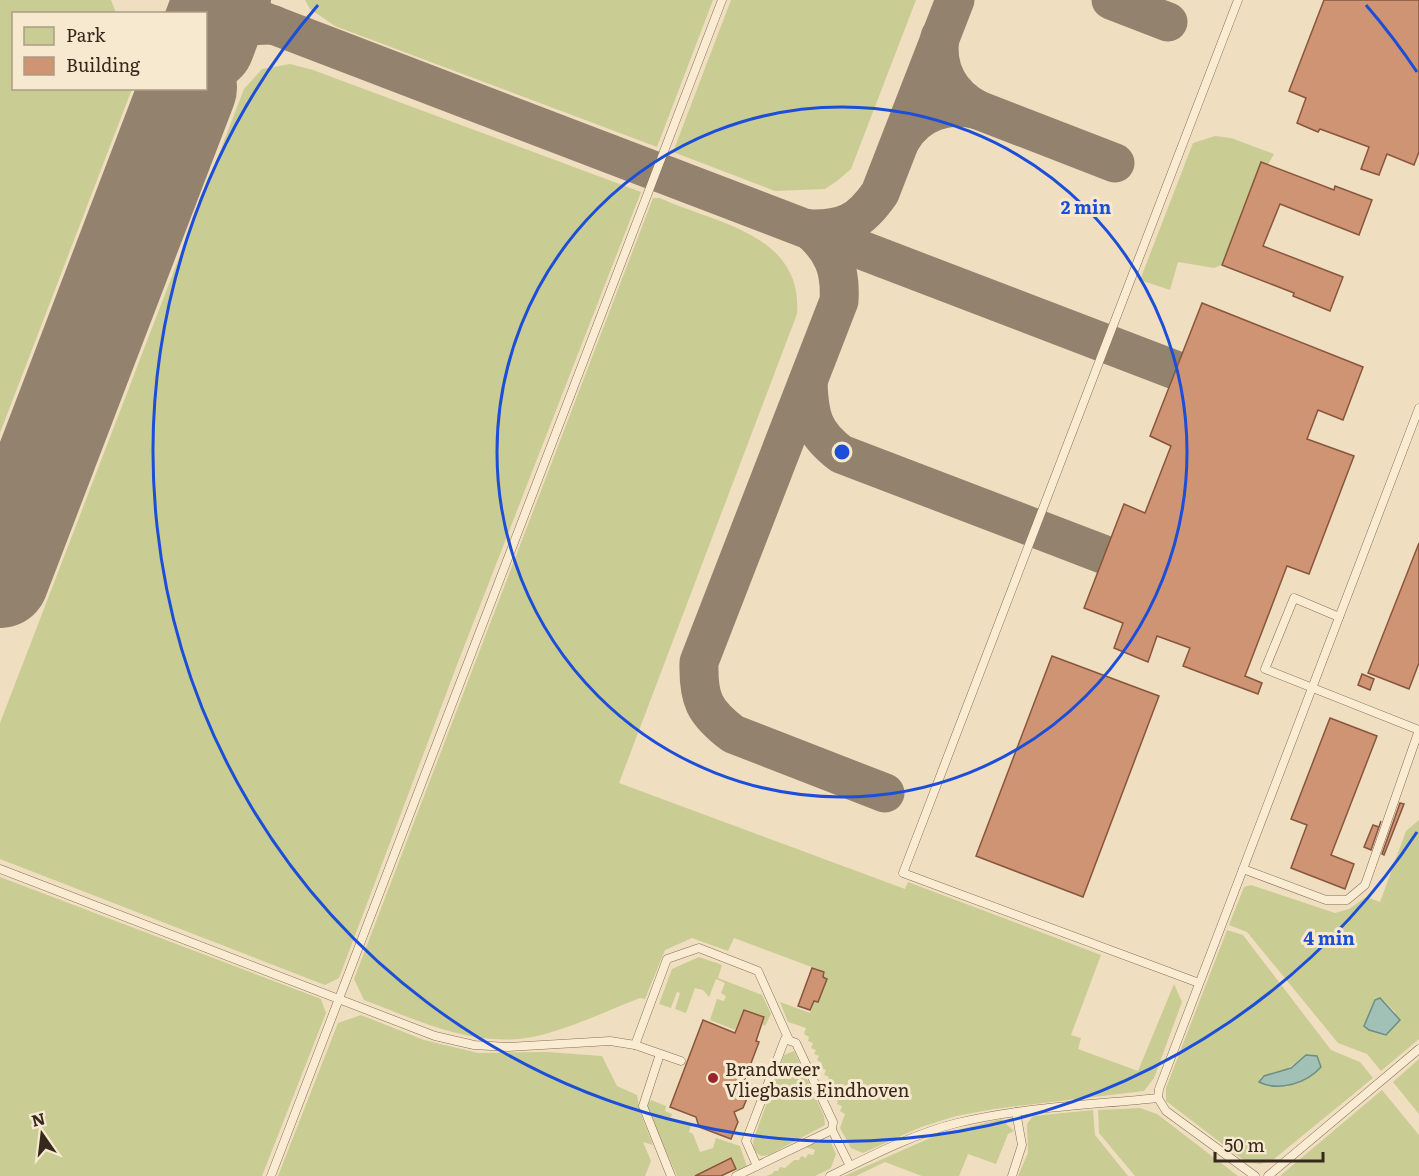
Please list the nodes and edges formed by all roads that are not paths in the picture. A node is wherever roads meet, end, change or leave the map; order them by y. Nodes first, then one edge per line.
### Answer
1 (722, 0) edge
2 (1238, 0) edge
3 (1419, 408) edge
4 (1339, 617) junction
5 (1312, 689) junction
6 (0, 869) edge
7 (1243, 869) junction
8 (1199, 983) junction
9 (339, 999) junction
10 (789, 1040) junction
11 (635, 1044) junction
12 (1419, 1049) edge
13 (660, 1054) junction
14 (681, 1061) dead end
15 (1158, 1098) junction
16 (1016, 1112) junction
17 (832, 1130) junction
18 (758, 1166) junction
19 (850, 1166) junction
20 (271, 1176) edge
21 (671, 1176) edge
22 (736, 1176) edge
23 (830, 1176) edge
24 (1012, 1176) edge
25 (1255, 1176) edge
26 (1268, 1176) edge

1 - 9 lane
2 - 8 lane
3 - 4 lane
4 - 5 lane
4 - 5 lane
5 - 7 lane
5 - 7 lane
6 - 9 lane
7 - 8 lane
8 - 15 lane
9 - 11 lane
9 - 20 lane
10 - 11 lane
10 - 17 lane
10 - 18 lane
11 - 13 lane
12 - 26 lane
13 - 14 lane
13 - 21 lane
15 - 16 lane
15 - 25 lane
16 - 19 lane
16 - 24 lane
17 - 18 lane
17 - 19 lane
18 - 22 lane
19 - 23 lane

